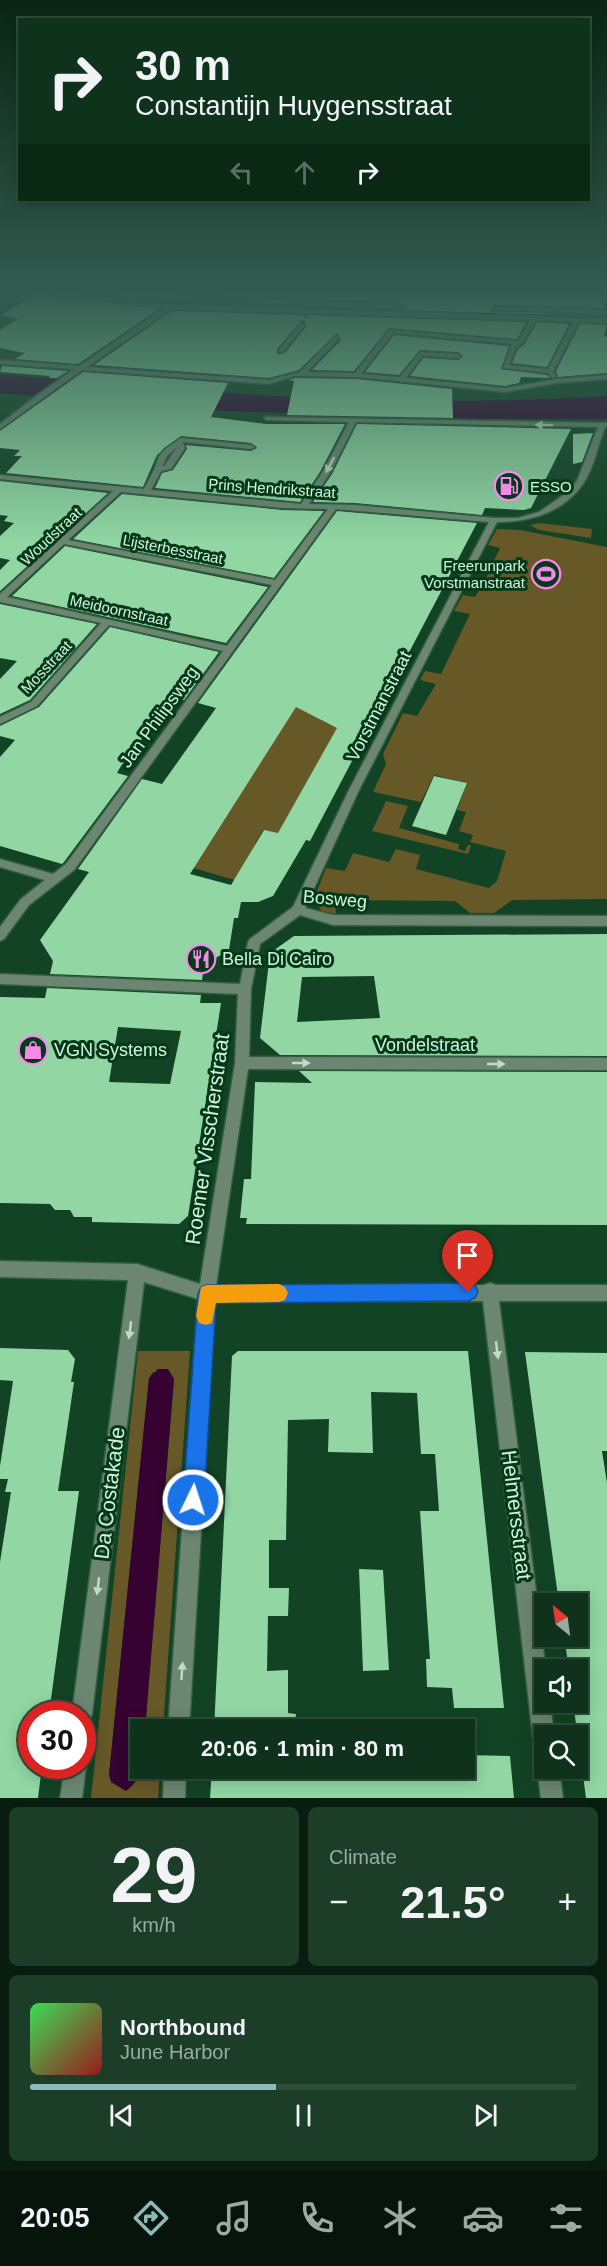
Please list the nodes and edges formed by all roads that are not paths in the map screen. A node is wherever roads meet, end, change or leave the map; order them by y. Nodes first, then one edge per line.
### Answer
1 (71, 375) edge
2 (174, 375) edge
3 (298, 375) edge
4 (352, 375) edge
5 (357, 375) joint
6 (405, 375) edge
7 (553, 375) edge
8 (607, 377) edge
9 (401, 380) junction
10 (557, 381) junction
11 (267, 418) dead end
12 (353, 421) junction
13 (605, 426) edge
14 (0, 427) edge
15 (251, 447) dead end
16 (0, 477) edge
17 (119, 489) junction
18 (146, 492) junction
19 (334, 506) junction
20 (303, 507) junction
21 (494, 520) junction
22 (64, 542) junction
23 (277, 583) junction
24 (1, 599) edge
25 (106, 623) junction
26 (229, 649) junction
27 (0, 721) edge
28 (0, 863) edge
29 (56, 879) junction
30 (298, 910) junction
31 (607, 921) edge
32 (0, 936) edge
33 (0, 980) edge
34 (245, 989) junction
35 (242, 1063) junction
36 (607, 1064) edge
37 (0, 1269) edge
38 (137, 1272) junction
39 (490, 1292) junction
40 (607, 1293) edge
41 (207, 1294) junction
42 (84, 1701) edge
43 (179, 1719) edge
44 (542, 1725) edge
45 (73, 1779) edge
46 (175, 1779) edge
47 (549, 1779) edge
48 (71, 1798) edge
49 (174, 1798) edge
50 (552, 1798) edge

1 - 14 street
2 - 3 street
4 - 5 street
5 - 9 street
6 - 9 street
7 - 10 street
8 - 10 street
9 - 10 street
11 - 12 street
13 -> 12 street
12 -> 20 street
13 - 21 street, Prins Hendrikstraat
15 - 18 street
16 - 17 street, Prins Hendrikstraat
17 - 18 street, Prins Hendrikstraat
17 - 22 street, Woudstraat
18 - 20 street, Prins Hendrikstraat
19 - 20 street, Prins Hendrikstraat
19 - 21 street, Prins Hendrikstraat
19 - 23 street, Jan Philipsweg
21 - 30 street, Vorstmanstraat
22 - 23 street, Lijsterbesstraat
22 - 24 street, Woudstraat
23 - 26 street, Jan Philipsweg
24 - 25 street, Meidoornstraat
25 - 26 street, Meidoornstraat
25 - 27 street, Mosstraat
26 - 29 street, Jan Philipsweg
28 - 29 street
29 - 32 street, Jan Philipsweg
30 - 31 street, Bosweg
30 - 34 street, Bosweg
33 - 34 street
34 - 35 street, Roemer Visscherstraat
35 -> 36 street, Vondelstraat
35 - 41 street, Roemer Visscherstraat
37 - 38 street
38 - 41 street
38 -> 42 street, Da Costakade
39 - 40 street
39 - 41 street
39 -> 44 street, Helmersstraat
43 -> 41 street
45 - 48 street
46 - 49 street
47 - 50 street

